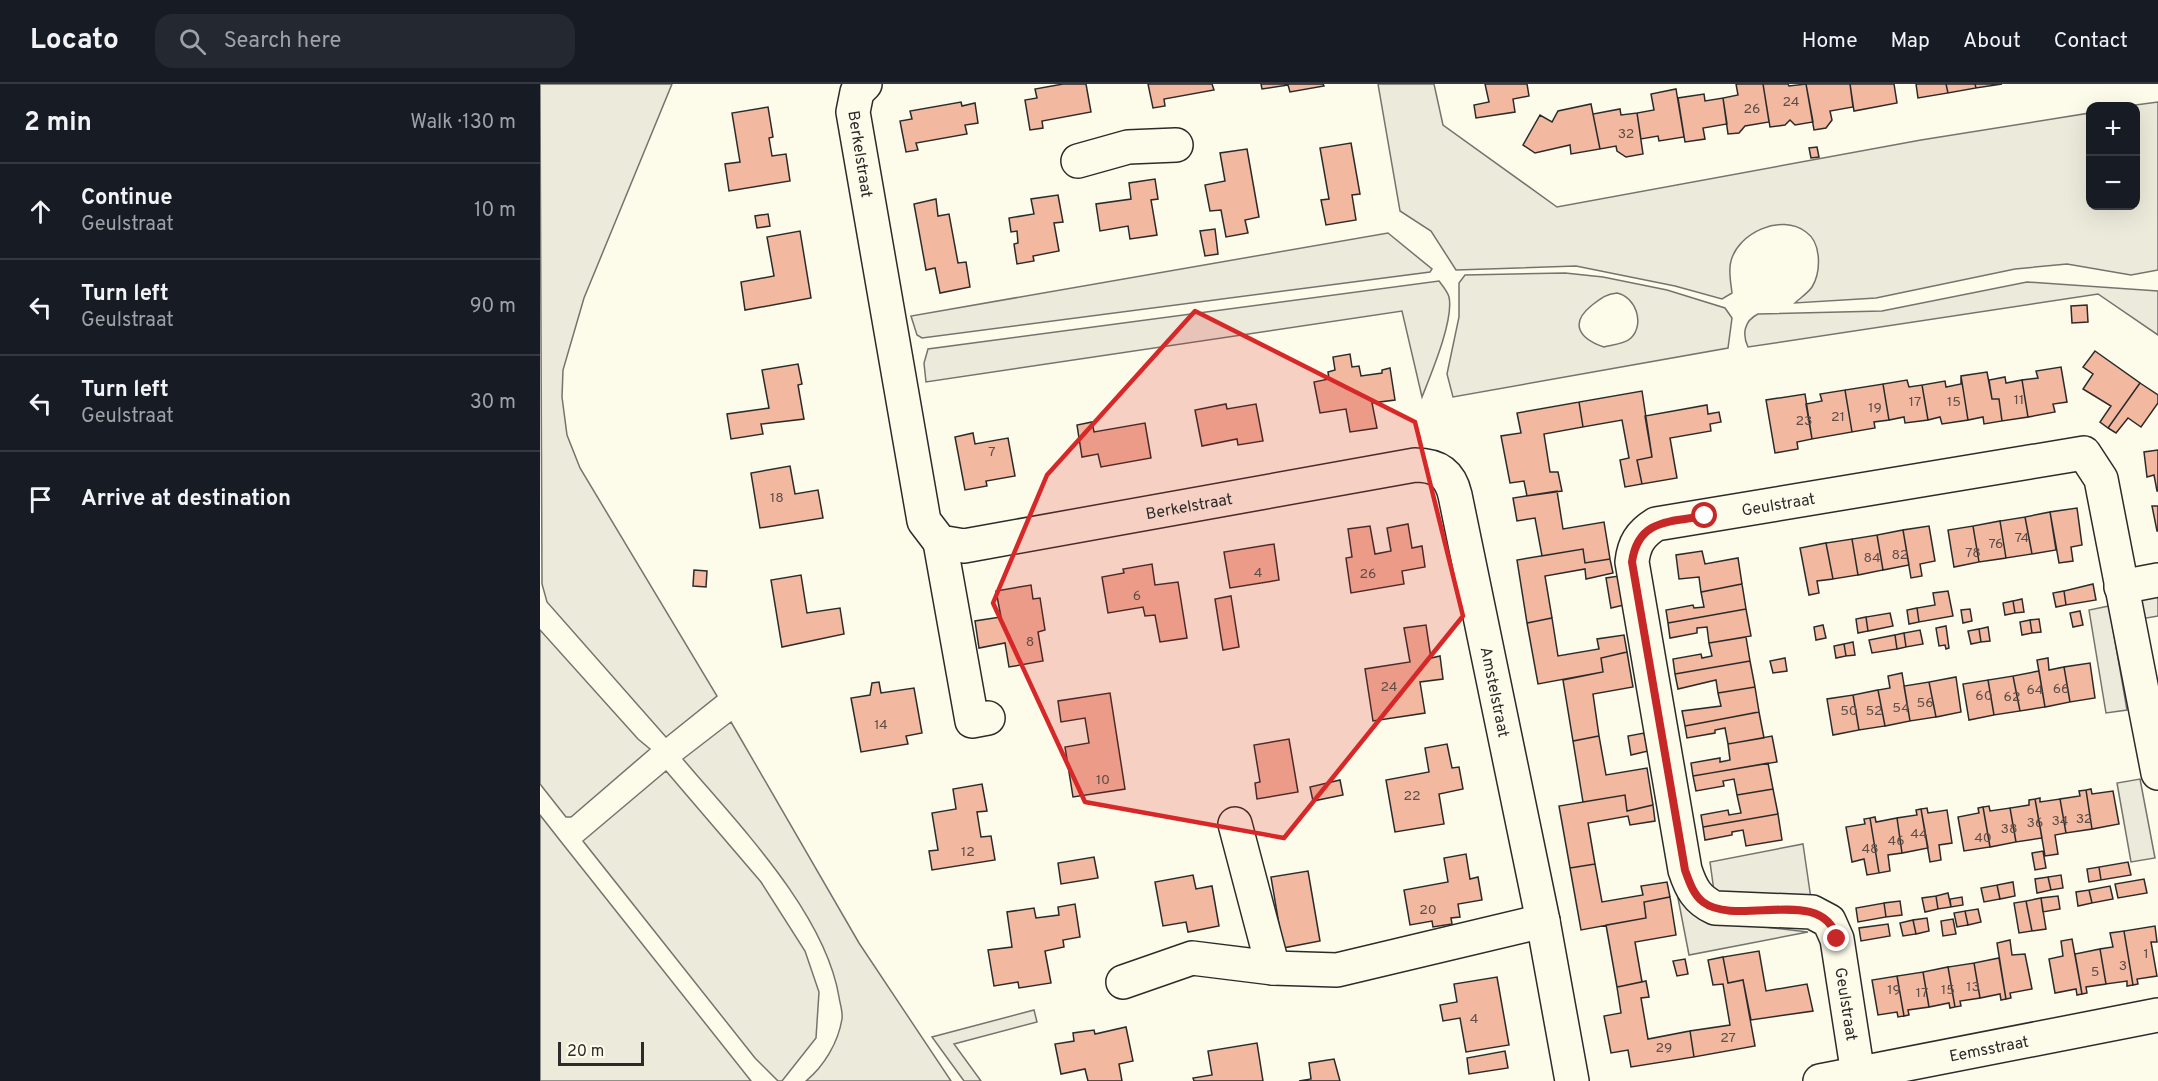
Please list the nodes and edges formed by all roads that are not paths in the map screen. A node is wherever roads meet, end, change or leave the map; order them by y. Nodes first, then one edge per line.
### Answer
1 (865, 84) edge
2 (1176, 145) dead end
3 (1078, 161) dead end
4 (1437, 468) joint
5 (940, 542) junction
6 (2158, 580) edge
7 (2121, 587) junction
8 (988, 718) dead end
9 (2158, 773) edge
10 (1235, 824) dead end
11 (1543, 921) junction
12 (1273, 968) junction
13 (1123, 982) dead end
14 (2158, 1016) edge
15 (1859, 1078) edge
16 (1572, 1081) edge
17 (1820, 1081) edge

1 - 5 street, Berkelstraat
2 - 3 street
4 - 5 street, Berkelstraat
4 - 11 street, Amstelstraat
5 - 8 street, Berkelstraat
6 - 7 street
7 - 9 street, Geulstraat
7 - 15 street, Geulstraat
10 - 12 street
11 - 12 street
11 - 16 street, Amstelstraat
12 - 13 street
14 - 15 street, Eemsstraat
15 - 17 street, Eemsstraat

